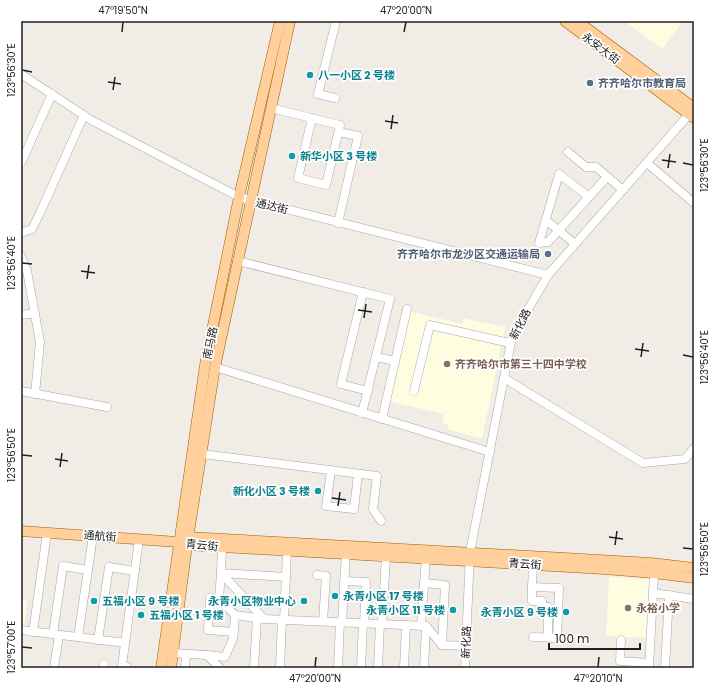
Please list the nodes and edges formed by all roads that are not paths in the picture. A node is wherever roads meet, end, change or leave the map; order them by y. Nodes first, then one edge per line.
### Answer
1 (280, 21) edge
2 (290, 21) edge
3 (336, 21) edge
4 (565, 21) edge
5 (577, 21) edge
6 (21, 74) edge
7 (52, 94) junction
8 (335, 98) dead end
9 (271, 108) junction
10 (693, 112) edge
11 (84, 115) junction
12 (312, 118) junction
13 (339, 132) junction
14 (568, 152) dead end
15 (21, 163) edge
16 (647, 163) junction
17 (607, 177) junction
18 (623, 190) junction
19 (239, 197) junction
20 (589, 198) junction
21 (251, 200) junction
22 (694, 203) edge
23 (546, 220) junction
24 (338, 222) junction
25 (559, 231) junction
26 (21, 233) edge
27 (575, 244) junction
28 (21, 256) edge
29 (238, 261) junction
30 (548, 275) junction
31 (363, 292) junction
32 (407, 310) dead end
33 (34, 313) junction
34 (21, 315) edge
35 (510, 343) junction
36 (376, 357) junction
37 (395, 361) junction
38 (215, 367) junction
39 (504, 378) junction
40 (21, 391) edge
41 (368, 391) junction
42 (414, 391) dead end
43 (35, 394) junction
44 (108, 408) dead end
45 (362, 413) junction
46 (382, 419) junction
47 (694, 448) edge
48 (490, 452) junction
49 (202, 454) junction
50 (331, 471) junction
51 (358, 474) junction
52 (381, 521) dead end
53 (21, 531) edge
54 (47, 533) junction
55 (92, 536) junction
56 (139, 539) junction
57 (185, 541) junction
58 (222, 547) junction
59 (288, 551) junction
60 (346, 554) junction
61 (386, 556) junction
62 (470, 556) junction
63 (426, 558) junction
64 (533, 565) junction
65 (694, 568) edge
66 (88, 570) junction
67 (135, 571) junction
68 (220, 573) junction
69 (654, 573) junction
70 (317, 575) dead end
71 (286, 576) junction
72 (694, 578) edge
73 (344, 581) junction
74 (424, 583) junction
75 (532, 587) junction
76 (653, 593) junction
77 (669, 595) junction
78 (219, 599) junction
79 (694, 599) edge
80 (548, 607) junction
81 (558, 607) junction
82 (235, 615) junction
83 (260, 618) junction
84 (283, 620) junction
85 (323, 621) junction
86 (341, 622) junction
87 (363, 623) junction
88 (381, 624) junction
89 (406, 625) junction
90 (424, 626) junction
91 (21, 630) edge
92 (33, 632) junction
93 (234, 632) junction
94 (56, 635) junction
95 (533, 637) dead end
96 (548, 637) junction
97 (78, 638) junction
98 (98, 640) junction
99 (621, 640) dead end
100 (125, 643) junction
101 (442, 644) junction
102 (466, 646) junction
103 (173, 653) junction
104 (186, 654) junction
105 (206, 656) junction
106 (649, 665) edge
107 (54, 668) edge
108 (127, 668) edge
109 (161, 668) edge
110 (171, 668) edge
111 (185, 668) edge
112 (220, 668) edge
113 (254, 668) edge
114 (280, 668) edge
115 (338, 668) edge
116 (361, 668) edge
117 (378, 668) edge
118 (404, 668) edge
119 (424, 668) edge
120 (465, 668) edge
121 (665, 668) edge

1 - 19 main road, 南马路
2 - 9 main road, 南马路
3 - 8 street
4 - 10 main road, 永安大街
5 - 10 main road, 永安大街
6 - 7 street, 通达街
7 - 11 street, 通达街
7 - 15 street
9 - 12 street
9 - 21 main road, 南马路
10 - 16 street, 新化路
11 - 19 street, 通达街
11 - 26 street
12 - 13 street
12 - 13 street
13 - 24 street
14 - 17 street
16 - 18 street, 新化路
16 - 22 street
17 - 18 street
17 - 20 street
18 - 27 street, 新化路
19 - 21 street, 通达街
19 - 57 main road, 南马路
20 - 23 street
20 - 25 street
21 - 24 street, 通达街
21 - 29 main road, 南马路
23 - 25 street
23 - 25 street
24 - 30 street, 通达街
25 - 27 street
27 - 30 street, 新化路
28 - 33 street
29 - 31 street
29 - 38 main road, 南马路
30 - 35 street, 新化路
31 - 36 street
31 - 41 street
32 - 37 street
33 - 34 street
33 - 43 street
35 - 39 street, 新化路
35 - 42 street
36 - 37 street
36 - 41 street
37 - 46 street
38 - 45 street
38 - 49 main road, 南马路
39 - 47 street
39 - 48 street, 新化路
40 - 43 street
41 - 45 street
43 - 44 street
45 - 46 street
46 - 48 street
48 - 62 street, 新化路
49 - 50 street
49 - 57 main road, 南马路
50 - 51 street
50 - 51 street
51 - 52 street
53 - 54 main road, 通航街
54 - 55 main road, 通航街
54 - 92 street
55 - 56 main road, 通航街
55 - 66 street
56 - 57 main road, 通航街
56 - 67 street
57 - 58 main road, 青云街
57 - 62 main road, 青云街
57 - 103 main road, 南马路
57 - 109 main road, 南马路
58 - 59 main road, 青云街
58 - 68 street
59 - 60 main road, 青云街
59 - 71 street
60 - 61 main road, 青云街
60 - 73 street
61 - 63 main road, 青云街
61 - 88 street
62 - 63 main road, 青云街
62 - 64 main road, 青云街
62 - 65 main road, 青云街
62 - 102 street, 新化路
63 - 74 street
64 - 69 main road, 青云街
64 - 75 street
66 - 94 street
66 - 97 street
67 - 98 street
67 - 100 street
68 - 71 street
68 - 78 street
68 - 83 street
69 - 72 main road, 青云街
69 - 76 street
70 - 85 street
71 - 84 street
73 - 86 street
73 - 87 street
74 - 90 street
74 - 101 street
75 - 80 street
75 - 81 street
76 - 77 street
76 - 106 street
77 - 79 street
77 - 121 street
78 - 82 street
78 - 93 street
80 - 81 street
80 - 96 street
81 - 96 street
82 - 83 street
82 - 93 street
83 - 84 street
83 - 113 street
84 - 85 street
84 - 114 street
85 - 86 street
86 - 87 street
86 - 115 street
87 - 88 street
87 - 116 street
88 - 89 street
88 - 117 street
89 - 90 street
89 - 118 street
90 - 101 street
90 - 119 street
91 - 92 street
92 - 94 street
93 - 105 street
94 - 97 street
94 - 107 street
95 - 96 street
97 - 98 street
98 - 100 street
99 - 106 street
100 - 108 street
101 - 102 street
102 - 120 street, 新化路
103 - 104 street
103 - 110 main road, 南马路
104 - 105 street
104 - 111 street
105 - 112 street

